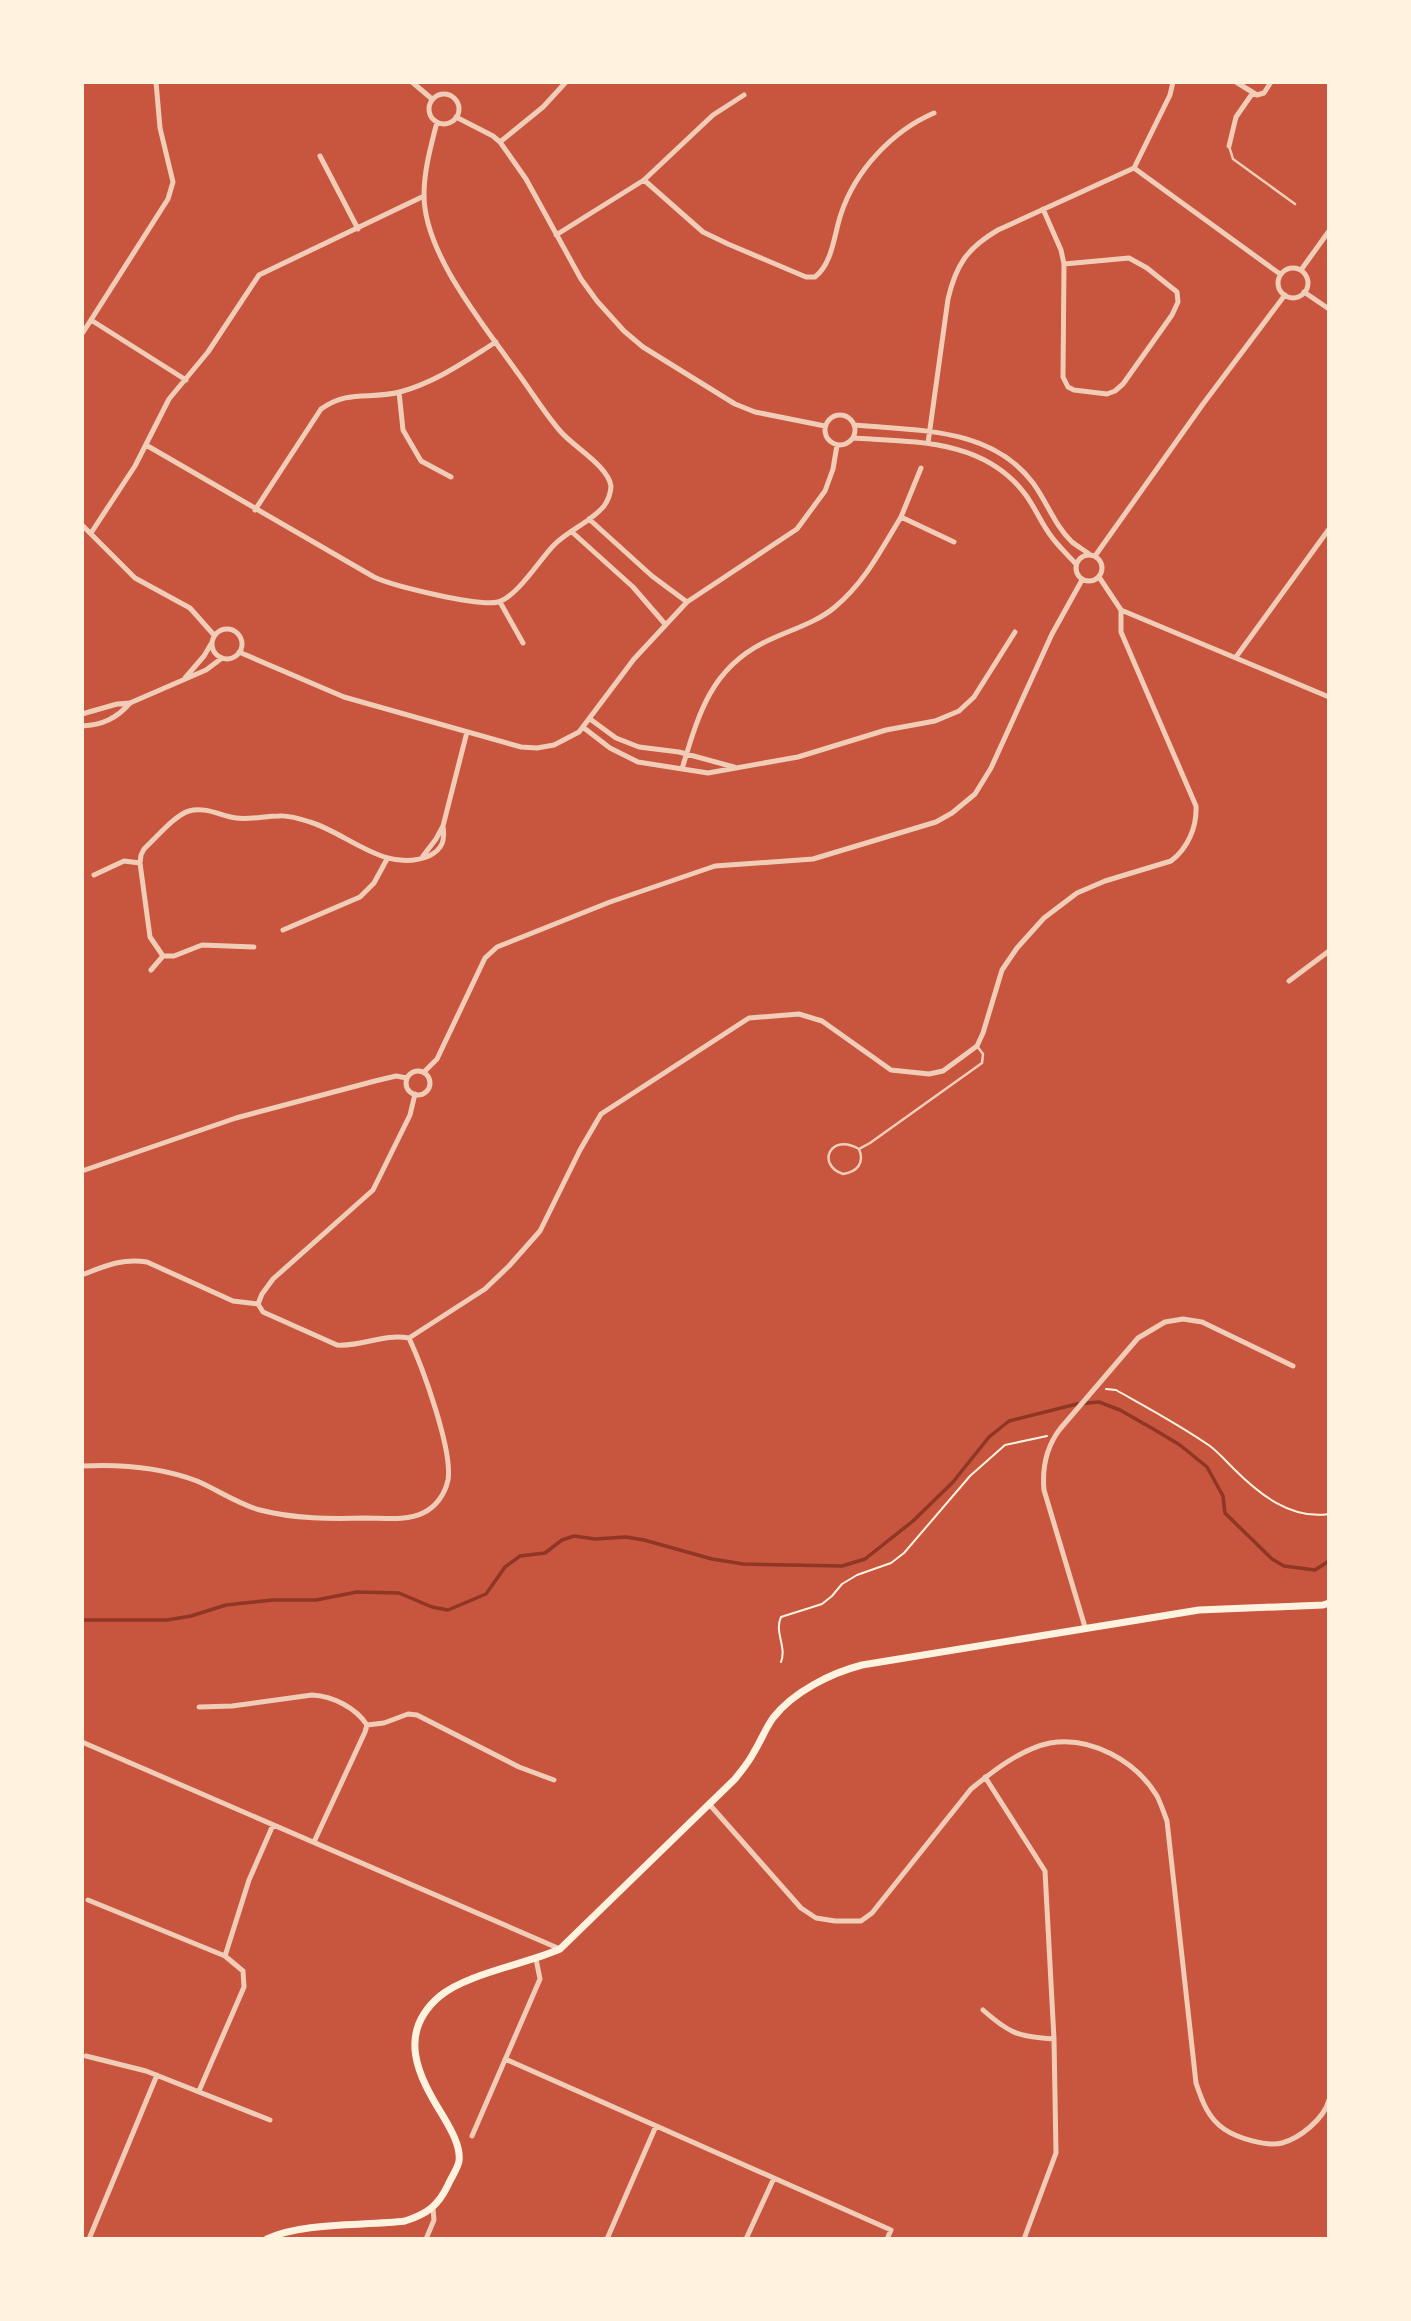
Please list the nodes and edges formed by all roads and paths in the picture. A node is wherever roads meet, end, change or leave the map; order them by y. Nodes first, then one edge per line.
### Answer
1 (156, 82) edge
2 (412, 82) edge
3 (566, 82) edge
4 (1173, 82) edge
5 (1236, 82) edge
6 (1271, 82) edge
7 (744, 94) dead end
8 (1252, 94) junction
9 (432, 99) junction
10 (934, 113) dead end
11 (456, 117) junction
12 (437, 122) junction
13 (500, 142) junction
14 (1229, 146) joint
15 (320, 156) dead end
16 (1134, 167) junction
17 (644, 180) junction
18 (424, 197) junction
19 (1295, 204) dead end
20 (1043, 208) junction
21 (358, 229) junction
22 (1329, 230) edge
23 (556, 235) junction
24 (1064, 264) junction
25 (1301, 270) junction
26 (1280, 274) junction
27 (1304, 292) junction
28 (1284, 295) junction
29 (1329, 309) edge
30 (90, 320) junction
31 (82, 334) edge
32 (496, 342) junction
33 (186, 380) junction
34 (399, 392) junction
35 (855, 425) junction
36 (825, 426) junction
37 (929, 432) junction
38 (853, 438) junction
39 (928, 443) junction
40 (146, 445) junction
41 (836, 445) junction
42 (921, 468) dead end
43 (451, 477) dead end
44 (255, 510) junction
45 (901, 517) junction
46 (589, 519) junction
47 (82, 525) edge
48 (1329, 529) edge
49 (572, 532) junction
50 (91, 533) junction
51 (954, 542) dead end
52 (1092, 555) junction
53 (1076, 564) junction
54 (1099, 577) junction
55 (1082, 580) junction
56 (500, 602) junction
57 (687, 602) junction
58 (1121, 610) junction
59 (665, 624) junction
60 (1015, 632) dead end
61 (215, 635) junction
62 (212, 642) junction
63 (523, 643) dead end
64 (239, 652) junction
65 (1236, 657) junction
66 (222, 658) junction
67 (185, 678) junction
68 (1329, 697) edge
69 (130, 703) junction
70 (82, 714) edge
71 (590, 719) junction
72 (82, 726) edge
73 (584, 728) junction
74 (467, 732) junction
75 (687, 754) junction
76 (736, 768) junction
77 (682, 769) junction
78 (387, 859) junction
79 (140, 863) junction
80 (94, 875) dead end
81 (283, 930) dead end
82 (254, 947) dead end
83 (1329, 951) edge
84 (163, 956) junction
85 (151, 970) dead end
86 (1289, 981) dead end
87 (977, 1046) junction
88 (424, 1072) junction
89 (407, 1078) junction
90 (415, 1094) junction
91 (859, 1149) junction
92 (82, 1171) edge
93 (82, 1275) edge
94 (258, 1304) junction
95 (409, 1338) junction
96 (1293, 1366) dead end
97 (1101, 1388) dead end
98 (1046, 1436) dead end
99 (82, 1466) edge
100 (1329, 1514) edge
101 (1329, 1603) edge
102 (1085, 1628) junction
103 (781, 1662) dead end
104 (199, 1707) dead end
105 (367, 1725) junction
106 (82, 1742) edge
107 (985, 1777) junction
108 (554, 1780) dead end
109 (710, 1805) junction
110 (273, 1825) junction
111 (314, 1842) junction
112 (89, 1900) dead end
113 (560, 1950) junction
114 (225, 1956) junction
115 (537, 1959) junction
116 (983, 2010) dead end
117 (1054, 2039) junction
118 (86, 2056) dead end
119 (505, 2059) junction
120 (157, 2075) junction
121 (199, 2091) junction
122 (1329, 2101) edge
123 (270, 2120) dead end
124 (656, 2126) junction
125 (472, 2137) dead end
126 (774, 2178) junction
127 (433, 2208) junction
128 (89, 2239) edge
129 (267, 2239) edge
130 (426, 2239) edge
131 (607, 2239) edge
132 (746, 2239) edge
133 (887, 2239) edge
134 (1024, 2239) edge

1 - 30 street
2 - 9 street
3 - 13 street
4 - 16 street
5 - 8 street
6 - 8 street
7 - 17 street
8 - 14 street
9 - 11 street
9 - 12 street
10 - 17 street
11 - 12 street
11 - 13 street
12 - 18 street
13 - 23 street
14 - 19 lane
15 - 21 street
16 - 20 street
16 - 26 street
17 - 23 street
18 - 21 street
18 - 32 street
20 - 24 street
20 - 37 street
21 - 33 street
22 - 25 street
23 - 36 street
24 - 24 street
25 - 26 street
25 - 27 street
26 - 28 street
27 - 28 street
27 - 29 street
28 - 52 street
30 - 31 street
30 - 33 street
32 - 34 street
32 - 46 street
33 - 40 street
34 - 43 street
34 - 44 street
35 - 36 street
35 - 37 street
35 - 38 street
36 - 41 street
37 - 39 street
37 - 52 street
38 - 39 street
38 - 41 street
39 - 53 street
40 - 44 street
40 - 50 street
41 - 57 street
42 - 45 street
44 - 56 street
45 - 51 street
45 - 75 street
46 - 49 street
46 - 57 street
47 - 50 street
48 - 65 street
49 - 56 street
49 - 59 street
50 - 61 street
52 - 53 street
52 - 54 street
53 - 55 street
54 - 55 street
54 - 58 street
55 - 88 street
56 - 63 street
57 - 59 street
58 - 65 street
58 - 87 street
59 - 71 street
60 - 76 street
61 - 62 street
61 - 64 street
62 - 66 street
62 - 67 street
64 - 66 street
64 - 74 street
65 - 68 street
66 - 67 street
67 - 69 street
69 - 70 street
69 - 72 street
71 - 73 street
71 - 75 street
73 - 74 street
73 - 77 street
74 - 78 street
75 - 76 street
75 - 77 street
76 - 77 street
78 - 79 street
78 - 81 street
79 - 80 street
79 - 84 street
82 - 84 street
83 - 86 street
84 - 85 street
87 - 91 lane
87 - 95 street
88 - 89 street
88 - 90 street
89 - 90 street
89 - 92 street
90 - 94 street
91 - 91 lane
93 - 94 street
94 - 95 street
95 - 99 street
96 - 102 street
97 - 100 path
98 - 103 path
101 - 102 main road
102 - 109 main road
104 - 105 street
105 - 108 street
105 - 111 street
106 - 110 street
107 - 109 street
107 - 117 street
107 - 122 street
109 - 113 main road
110 - 111 street
110 - 114 street
111 - 113 street
112 - 114 street
113 - 115 main road
114 - 121 street
115 - 119 street
115 - 127 main road
116 - 117 street
117 - 134 street
118 - 120 street
119 - 124 street
119 - 125 street
120 - 121 street
120 - 128 street
121 - 123 street
124 - 126 street
124 - 131 street
126 - 132 street
126 - 133 street
127 - 129 main road
127 - 130 street

